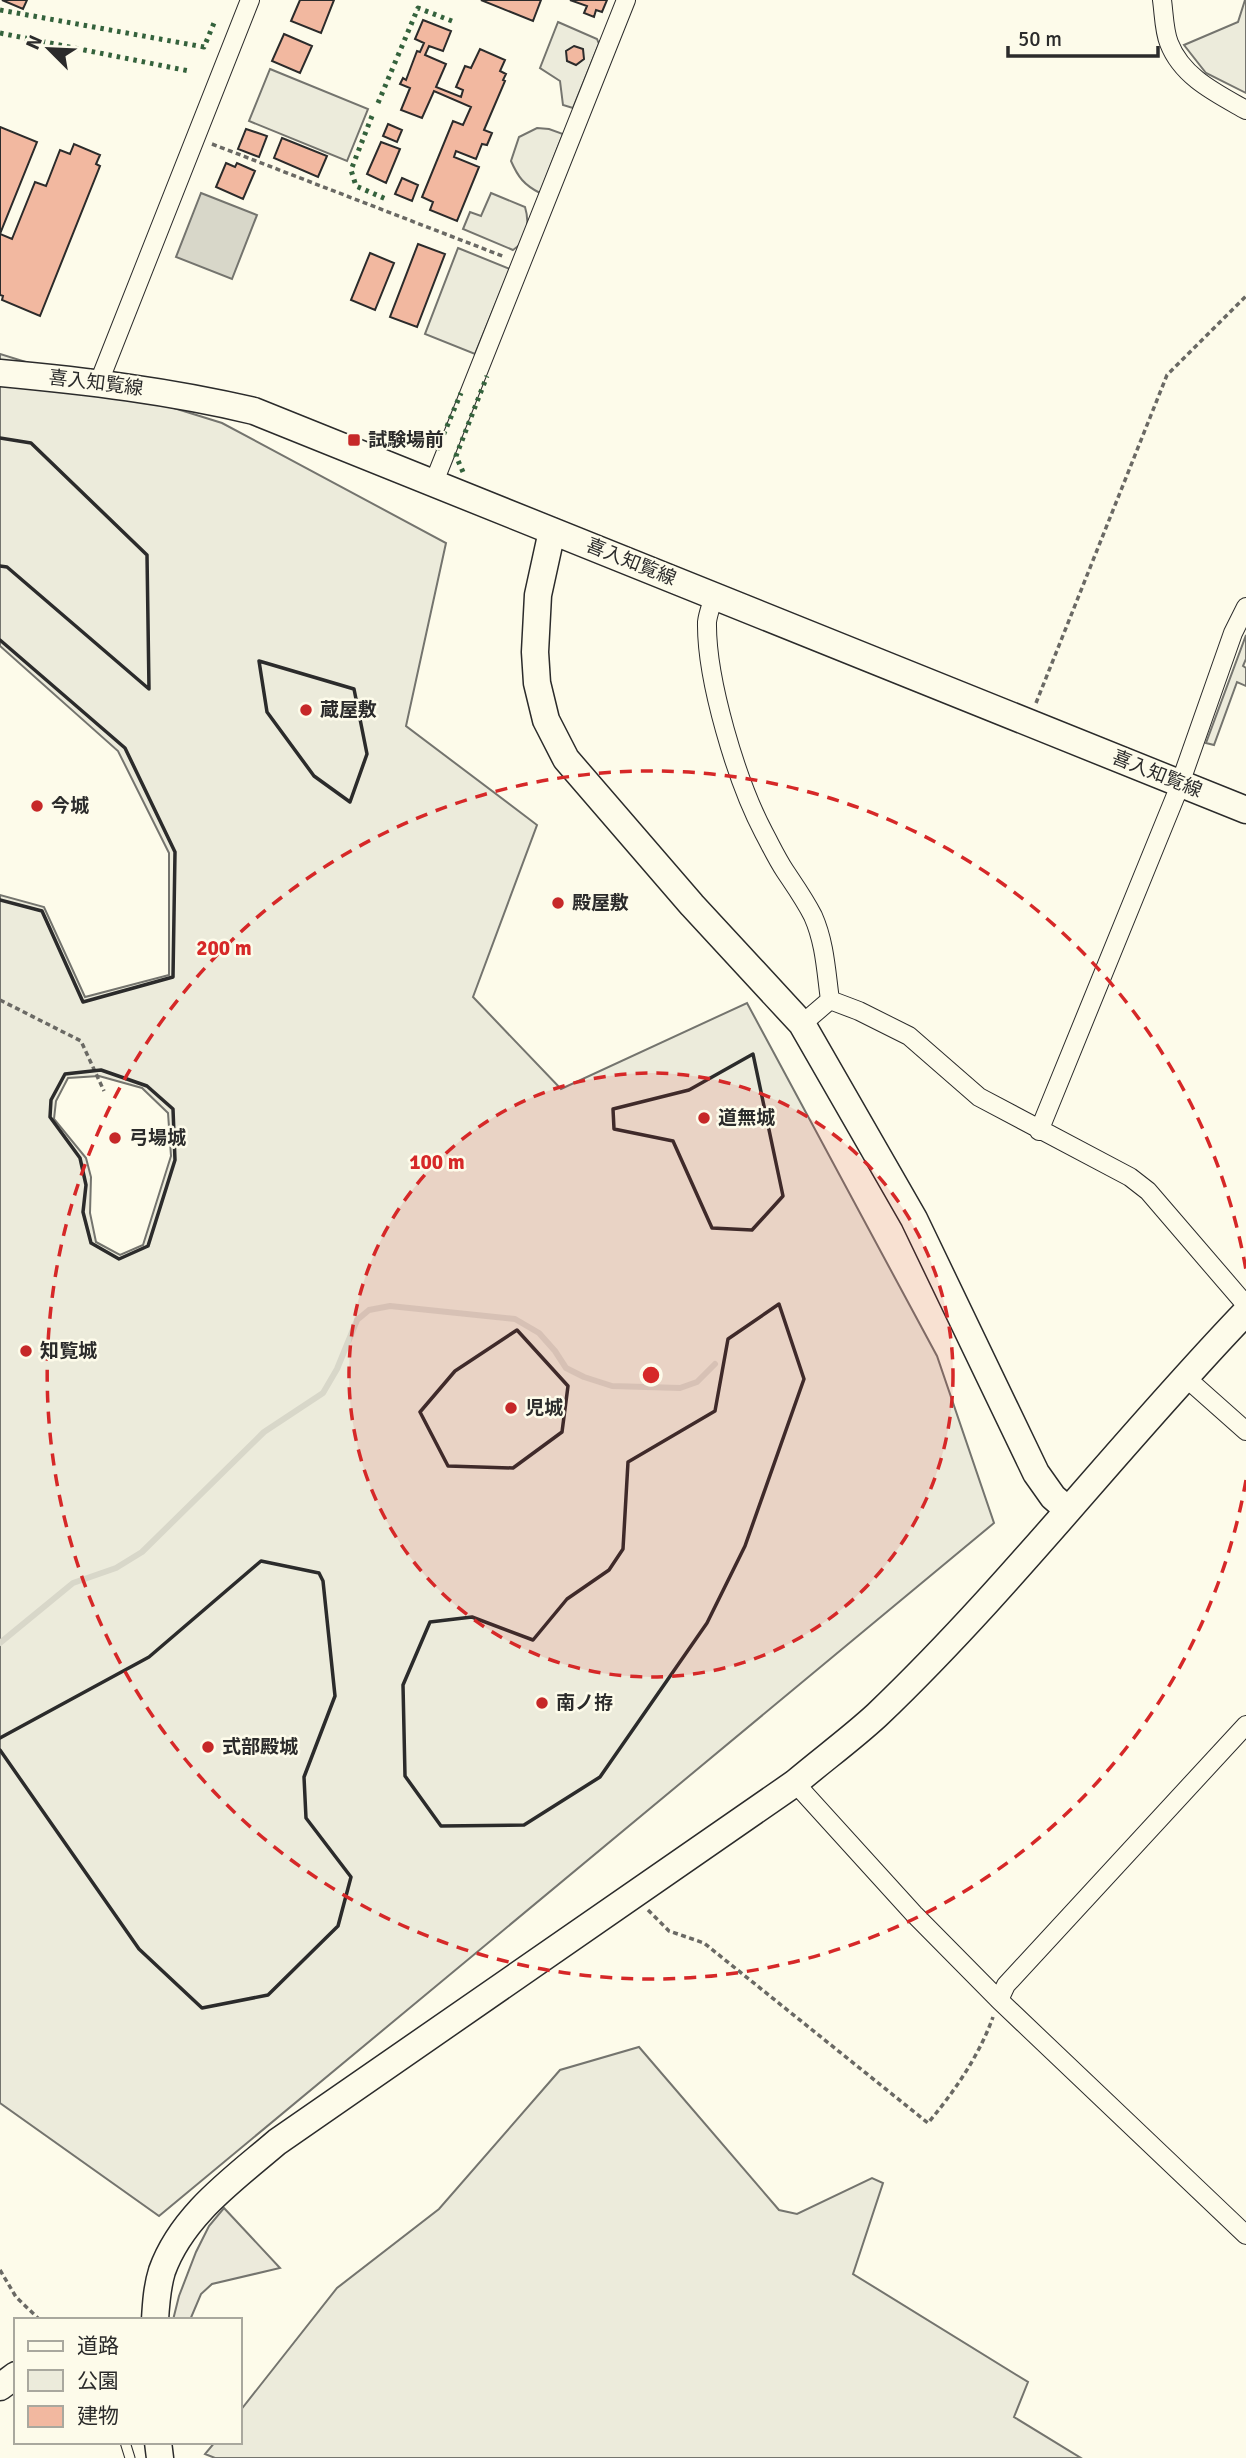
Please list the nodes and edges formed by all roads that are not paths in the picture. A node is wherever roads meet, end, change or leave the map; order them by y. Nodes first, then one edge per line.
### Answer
1 (250, 0) edge
2 (626, 0) edge
3 (1163, 0) edge
4 (1246, 110) edge
5 (0, 373) edge
6 (99, 382) junction
7 (434, 482) junction
8 (552, 531) junction
9 (714, 596) junction
10 (1246, 607) edge
11 (1180, 783) junction
12 (1246, 810) edge
13 (830, 1000) junction
14 (802, 1024) junction
15 (1039, 1130) junction
16 (1246, 1305) edge
17 (1246, 1312) edge
18 (1184, 1376) junction
19 (1246, 1431) edge
20 (1068, 1510) junction
21 (1246, 1725) edge
22 (795, 1783) junction
23 (999, 2000) junction
24 (1246, 2235) edge
25 (155, 2318) edge

1 - 6 street
2 - 7 street
3 - 4 street
5 - 6 street, 喜入知覧線
6 - 7 street, 喜入知覧線
7 - 8 street, 喜入知覧線
8 - 9 street, 喜入知覧線
8 - 14 street
9 - 11 street, 喜入知覧線
9 - 13 street
10 - 11 street
11 - 12 street, 喜入知覧線
11 - 15 street
13 - 14 street
13 - 15 street
14 - 20 street
15 - 16 street
17 - 18 street
18 - 19 street
18 - 20 street
20 - 22 street
21 - 23 street
22 - 23 street
22 - 25 street
23 - 24 street

